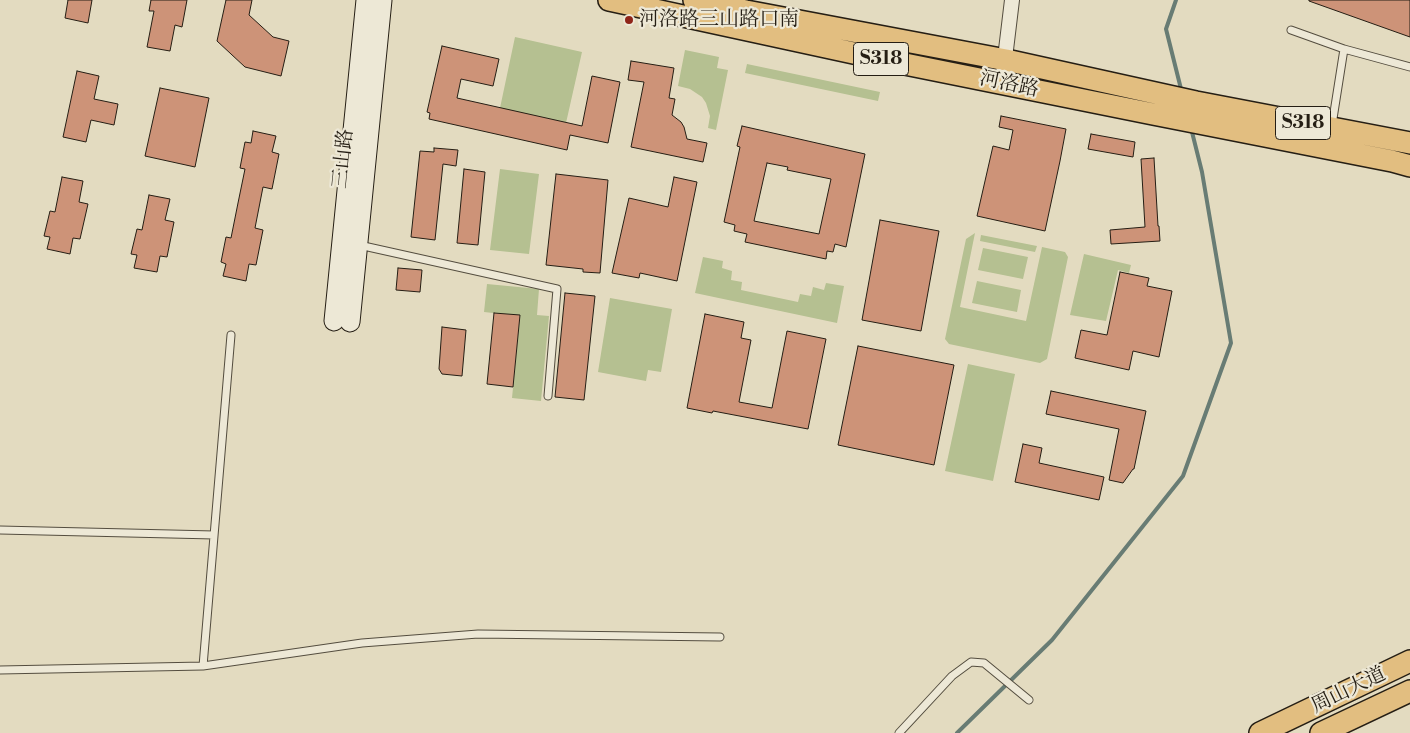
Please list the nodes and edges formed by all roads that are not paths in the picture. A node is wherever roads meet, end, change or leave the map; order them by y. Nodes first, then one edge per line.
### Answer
1 (366, 0) edge
2 (382, 0) edge
3 (609, 0) edge
4 (694, 0) edge
5 (1012, 0) edge
6 (1291, 30) dead end
7 (1344, 49) junction
8 (1006, 60) junction
9 (1410, 67) edge
10 (1002, 83) junction
11 (1331, 128) junction
12 (1410, 143) edge
13 (1410, 166) edge
14 (350, 242) junction
15 (342, 322) dead end
16 (232, 335) dead end
17 (548, 396) dead end
18 (0, 530) edge
19 (214, 535) junction
20 (720, 636) dead end
21 (1410, 661) edge
22 (203, 666) junction
23 (0, 670) edge
24 (1410, 691) edge
25 (1029, 700) dead end
26 (899, 733) edge
27 (1260, 733) edge
28 (1321, 733) edge

1 - 14 street, 三山路
2 - 14 street, 三山路
3 - 10 main road, 河洛路 / S318
4 - 8 main road, 河洛路 / S318
5 - 8 street
6 - 7 lane
7 - 9 lane
7 - 11 lane
8 - 10 street
8 - 11 main road, 河洛路 / S318
10 - 13 main road, 河洛路 / S318
11 - 12 main road, 河洛路 / S318
14 - 15 street, 三山路
14 - 17 lane
16 - 19 lane
18 - 19 lane
19 - 22 lane
20 - 22 lane
21 - 27 main road, 周山大道
22 - 23 lane
24 - 28 main road, 周山大道
25 - 26 lane

